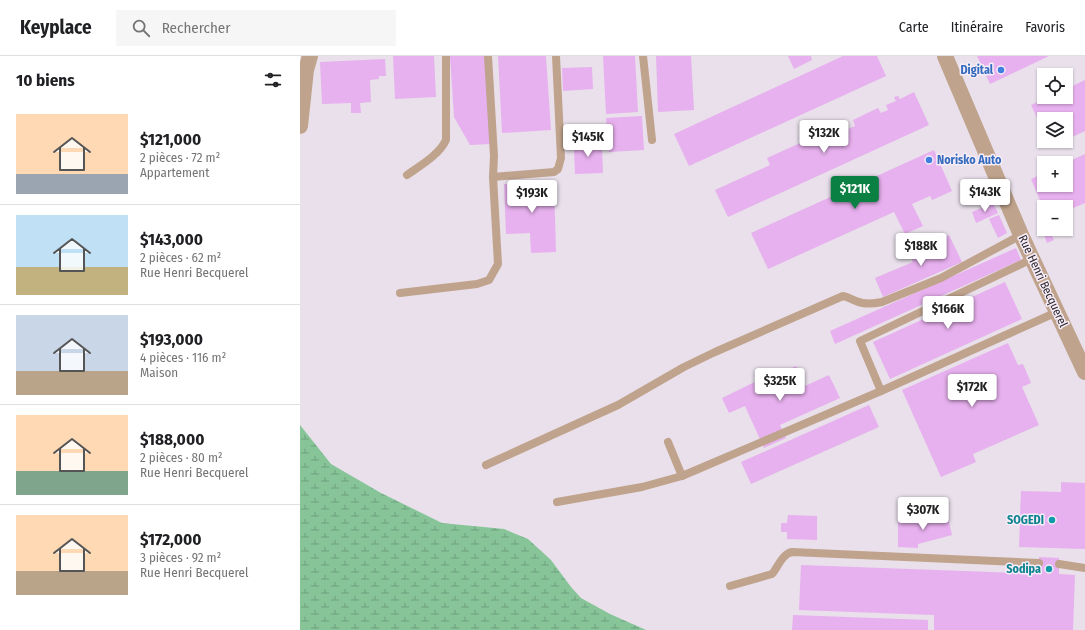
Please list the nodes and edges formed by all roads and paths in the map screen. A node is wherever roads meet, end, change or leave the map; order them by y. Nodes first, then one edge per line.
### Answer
1 (310, 56) edge
2 (446, 56) edge
3 (488, 56) edge
4 (556, 56) edge
5 (644, 56) edge
6 (945, 56) edge
7 (300, 126) edge
8 (652, 140) dead end
9 (407, 174) dead end
10 (493, 177) junction
11 (1021, 235) junction
12 (1032, 259) junction
13 (400, 292) dead end
14 (1057, 312) junction
15 (1085, 372) edge
16 (881, 391) junction
17 (668, 442) dead end
18 (486, 464) dead end
19 (682, 476) junction
20 (557, 502) dead end
21 (1039, 563) dead end
22 (1059, 564) dead end
23 (1085, 568) edge
24 (730, 586) dead end

1 - 7 street
2 - 9 lane
3 - 10 lane
4 - 10 lane
5 - 8 lane
6 - 11 street, Rue Henri Becquerel
10 - 13 lane
11 - 12 street, Rue Henri Becquerel
11 - 18 lane
12 - 14 street, Rue Henri Becquerel
12 - 16 lane
14 - 15 street, Rue Henri Becquerel
14 - 16 lane
16 - 19 lane
17 - 19 lane
19 - 20 lane
21 - 24 lane
22 - 23 lane

